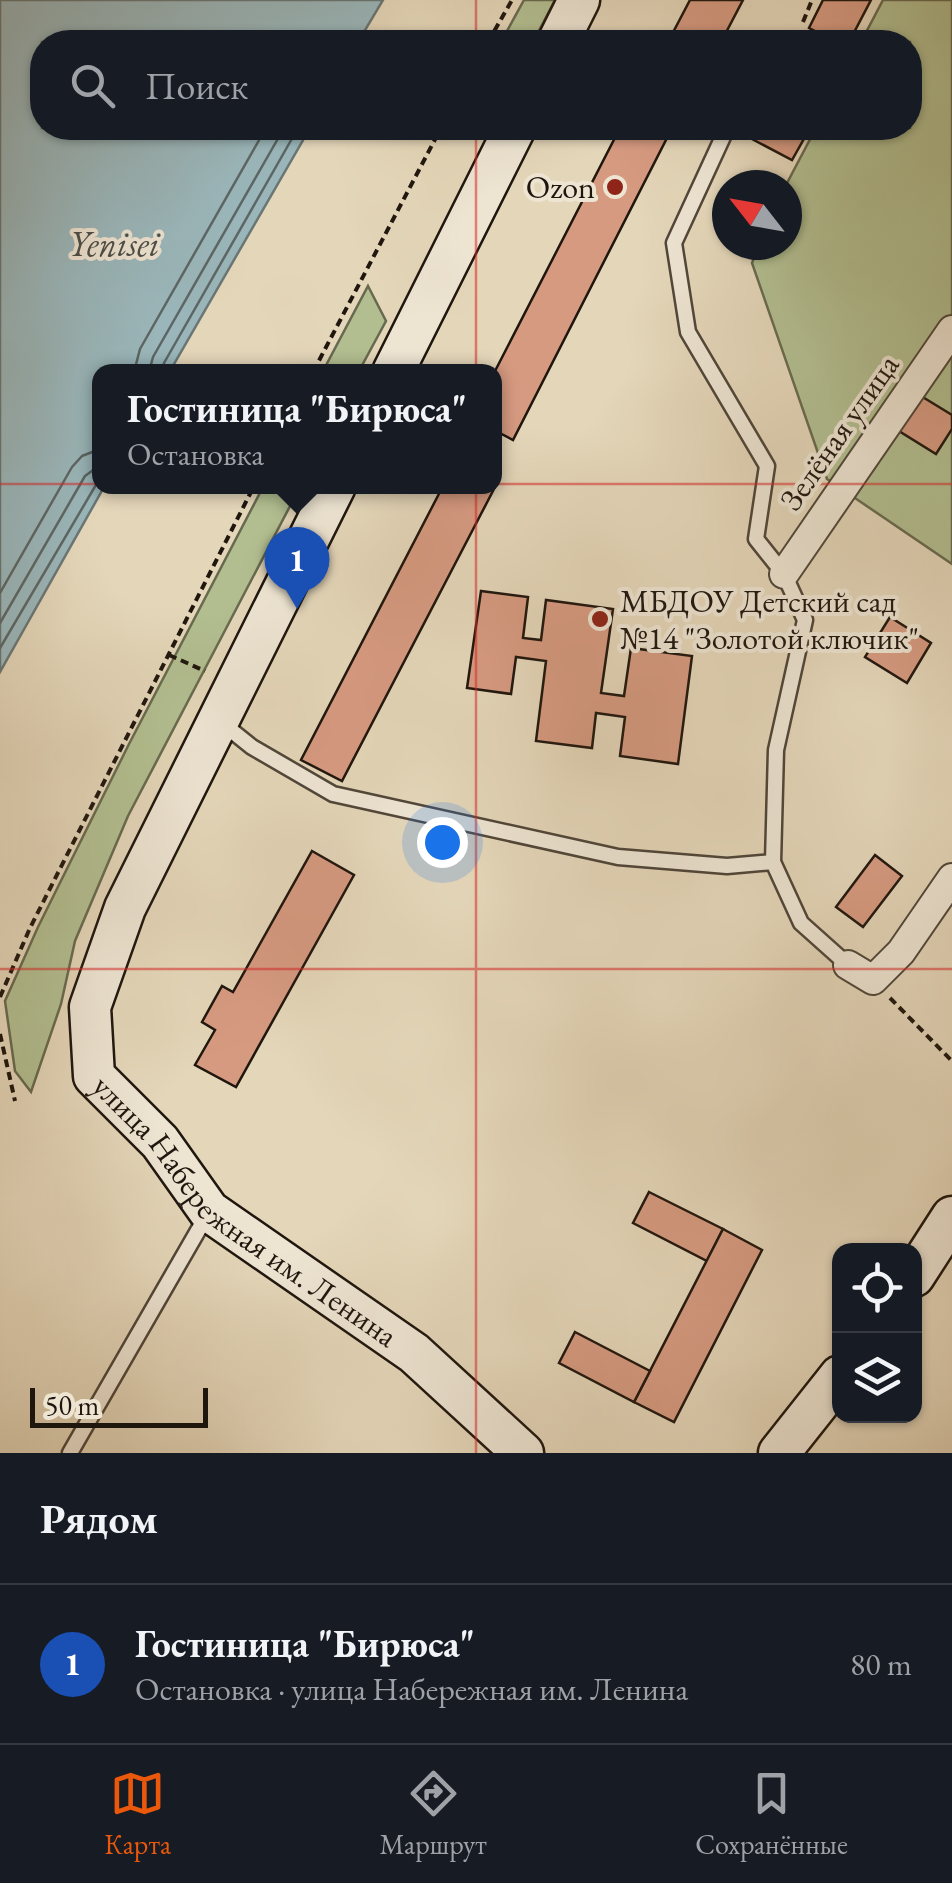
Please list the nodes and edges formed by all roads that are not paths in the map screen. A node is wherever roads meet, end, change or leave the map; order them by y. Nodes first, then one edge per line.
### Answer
1 (509, 140) edge
2 (722, 140) edge
3 (952, 330) edge
4 (397, 364) edge
5 (332, 494) edge
6 (784, 574) junction
7 (227, 703) junction
8 (773, 862) junction
9 (952, 878) edge
10 (848, 966) joint
11 (209, 1211) junction
12 (952, 1217) edge
13 (922, 1264) edge
14 (832, 1386) edge
15 (70, 1453) edge
16 (523, 1453) edge
17 (779, 1453) edge

1 - 4 street
2 - 6 lane
3 - 6 street, Зелёная улица
5 - 7 street, улица Набережная им. Ленина
6 - 8 lane
7 - 8 lane
7 - 11 street, улица Набережная им. Ленина
8 - 10 lane
9 - 10 street
11 - 15 lane
11 - 16 street, улица Набережная им. Ленина
12 - 13 street
14 - 17 street

